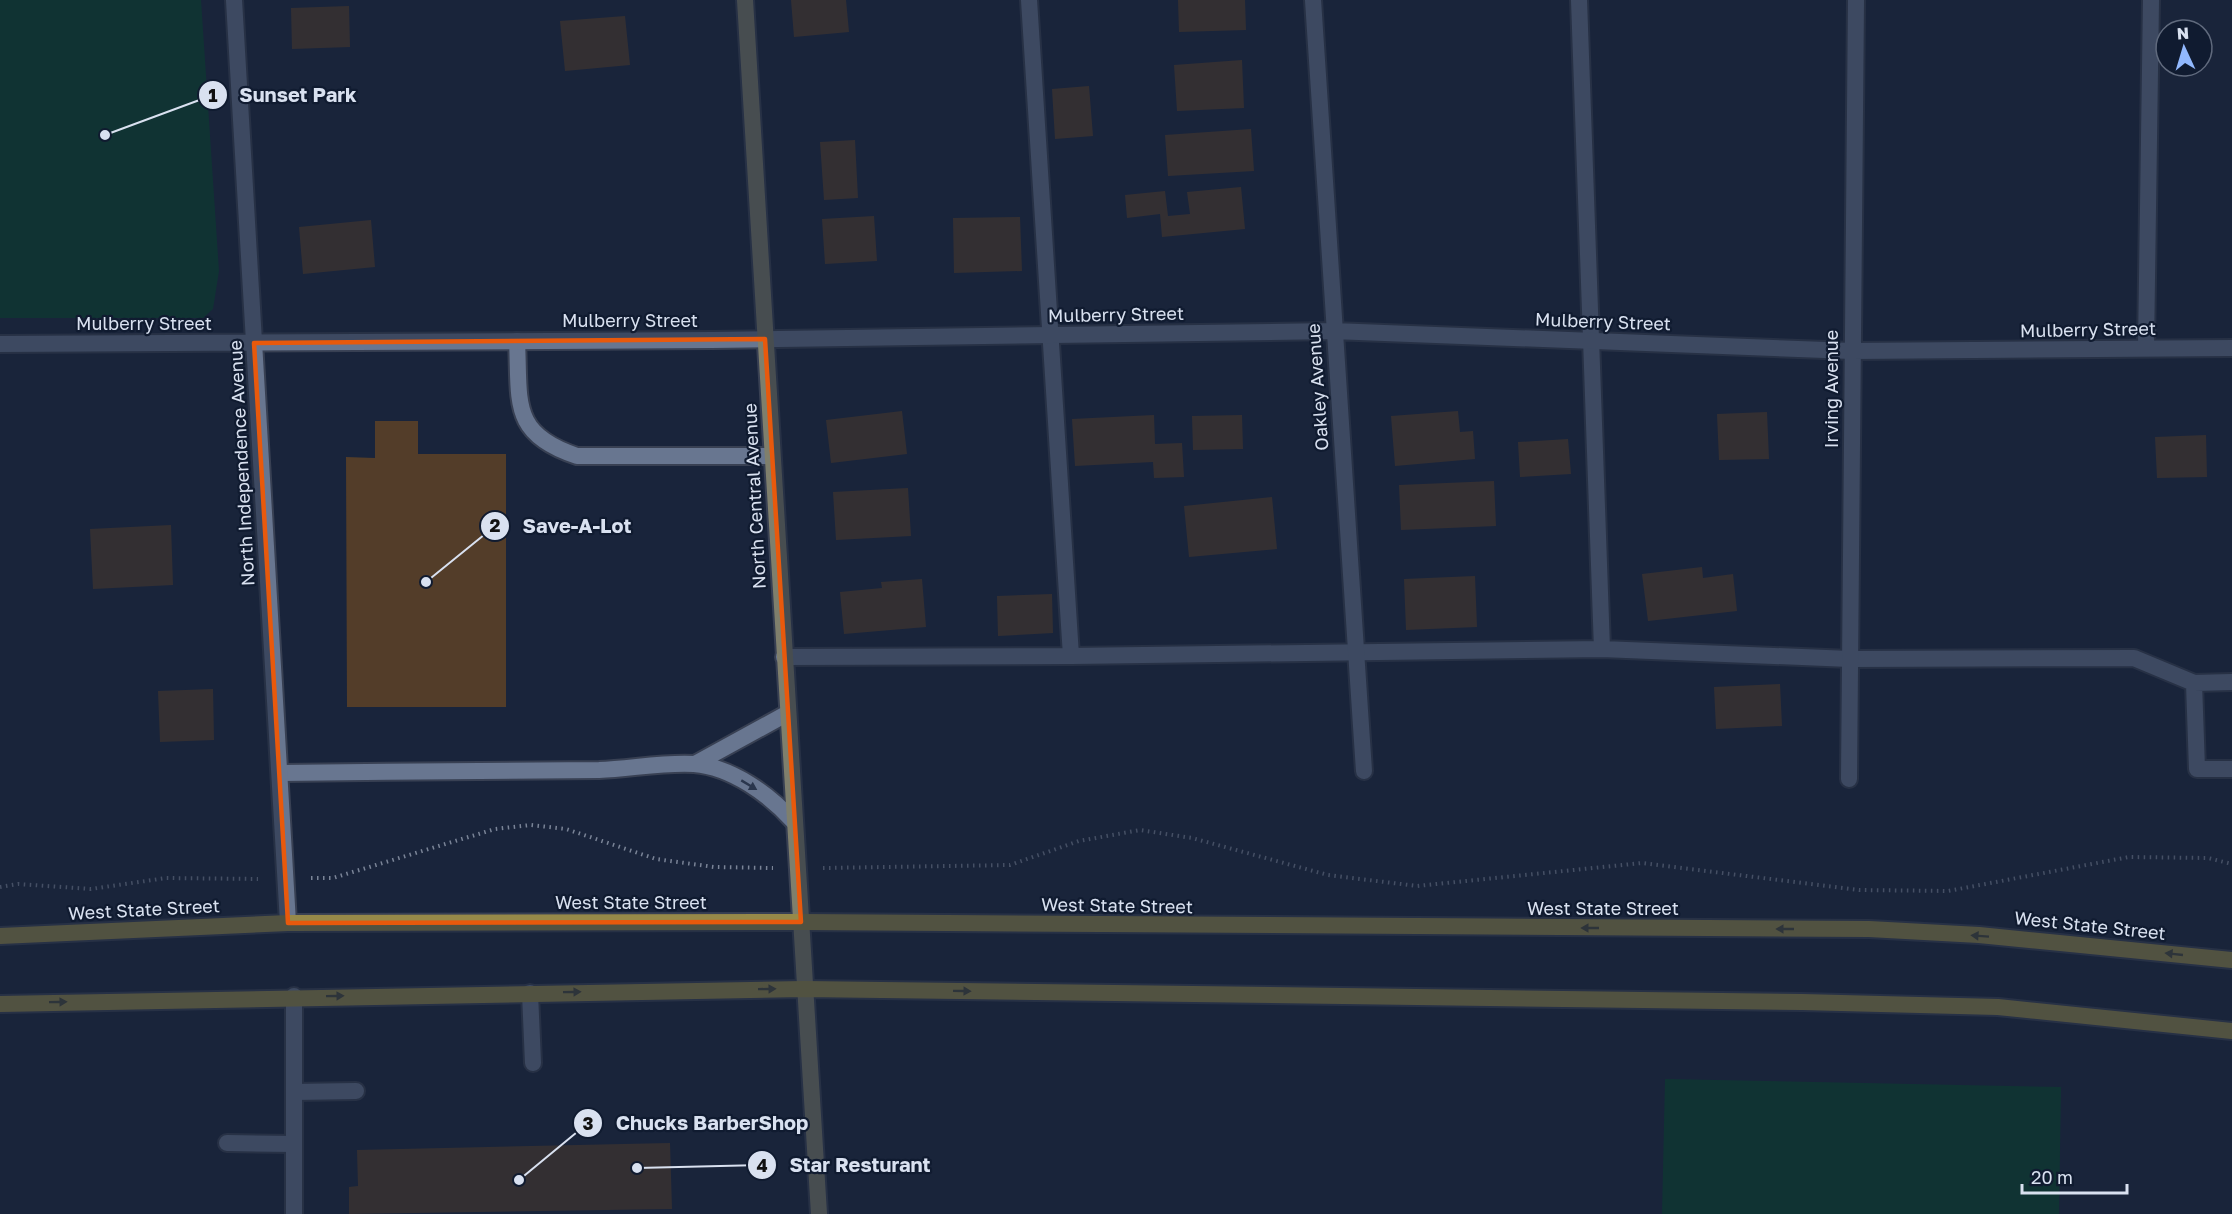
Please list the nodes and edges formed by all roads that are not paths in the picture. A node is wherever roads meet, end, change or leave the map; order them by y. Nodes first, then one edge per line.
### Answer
1 (234, 0) edge
2 (745, 0) edge
3 (1029, 0) edge
4 (1313, 0) edge
5 (1579, 0) edge
6 (1856, 0) edge
7 (2151, 0) edge
8 (1333, 331) junction
9 (1052, 335) junction
10 (765, 339) junction
11 (517, 341) junction
12 (1591, 341) junction
13 (255, 343) junction
14 (0, 344) edge
15 (2146, 348) junction
16 (2232, 348) edge
17 (1852, 351) junction
18 (772, 456) junction
19 (1602, 649) junction
20 (1356, 653) junction
21 (1071, 656) junction
22 (784, 657) junction
23 (1850, 659) junction
24 (2232, 682) edge
25 (2193, 683) junction
26 (788, 713) junction
27 (695, 764) junction
28 (2232, 769) edge
29 (1364, 771) dead end
30 (281, 773) junction
31 (1849, 779) dead end
32 (794, 822) junction
33 (801, 922) junction
34 (288, 923) junction
35 (0, 936) edge
36 (2232, 960) edge
37 (804, 989) junction
38 (530, 993) junction
39 (294, 996) junction
40 (0, 1004) edge
41 (2232, 1031) edge
42 (533, 1064) dead end
43 (356, 1091) dead end
44 (294, 1092) junction
45 (227, 1143) dead end
46 (294, 1144) junction
47 (294, 1214) edge
48 (819, 1214) edge

1 - 13 street, North Independence Avenue
2 - 10 main road, North Central Avenue
3 - 9 street
4 - 8 street, Oakley Avenue
5 - 12 street
6 - 17 street, Irving Avenue
7 - 15 street
8 - 9 street, Mulberry Street
8 - 12 street, Mulberry Street
8 - 20 street, Oakley Avenue
9 - 10 street, Mulberry Street
9 - 21 street
10 - 11 street, Mulberry Street
10 - 18 main road, North Central Avenue
11 - 13 street, Mulberry Street
11 - 18 street
12 - 17 street, Mulberry Street
12 - 19 street
13 - 14 street, Mulberry Street
13 - 30 street, North Independence Avenue
15 - 16 street, Mulberry Street
15 - 17 street, Mulberry Street
17 - 23 street, Irving Avenue
18 - 22 main road, North Central Avenue
19 - 20 street
19 - 23 street
20 - 21 street
20 - 29 street, Oakley Avenue
21 - 22 street
22 - 26 main road, North Central Avenue
23 - 25 street
23 - 31 street, Irving Avenue
24 - 25 street
25 - 28 street
26 - 27 street
26 - 32 main road, North Central Avenue
27 - 30 street
27 -> 32 street
30 - 34 street, North Independence Avenue
32 - 33 main road, North Central Avenue
33 - 34 main road, West State Street
36 -> 33 main road, West State Street
33 - 37 main road, North Central Avenue
34 - 35 main road, West State Street
38 -> 37 main road
37 -> 41 main road
37 - 48 main road, North Central Avenue
39 -> 38 main road
38 - 42 street
40 -> 39 main road
39 - 44 street
43 - 44 street
44 - 46 street
45 - 46 street
46 - 47 street

